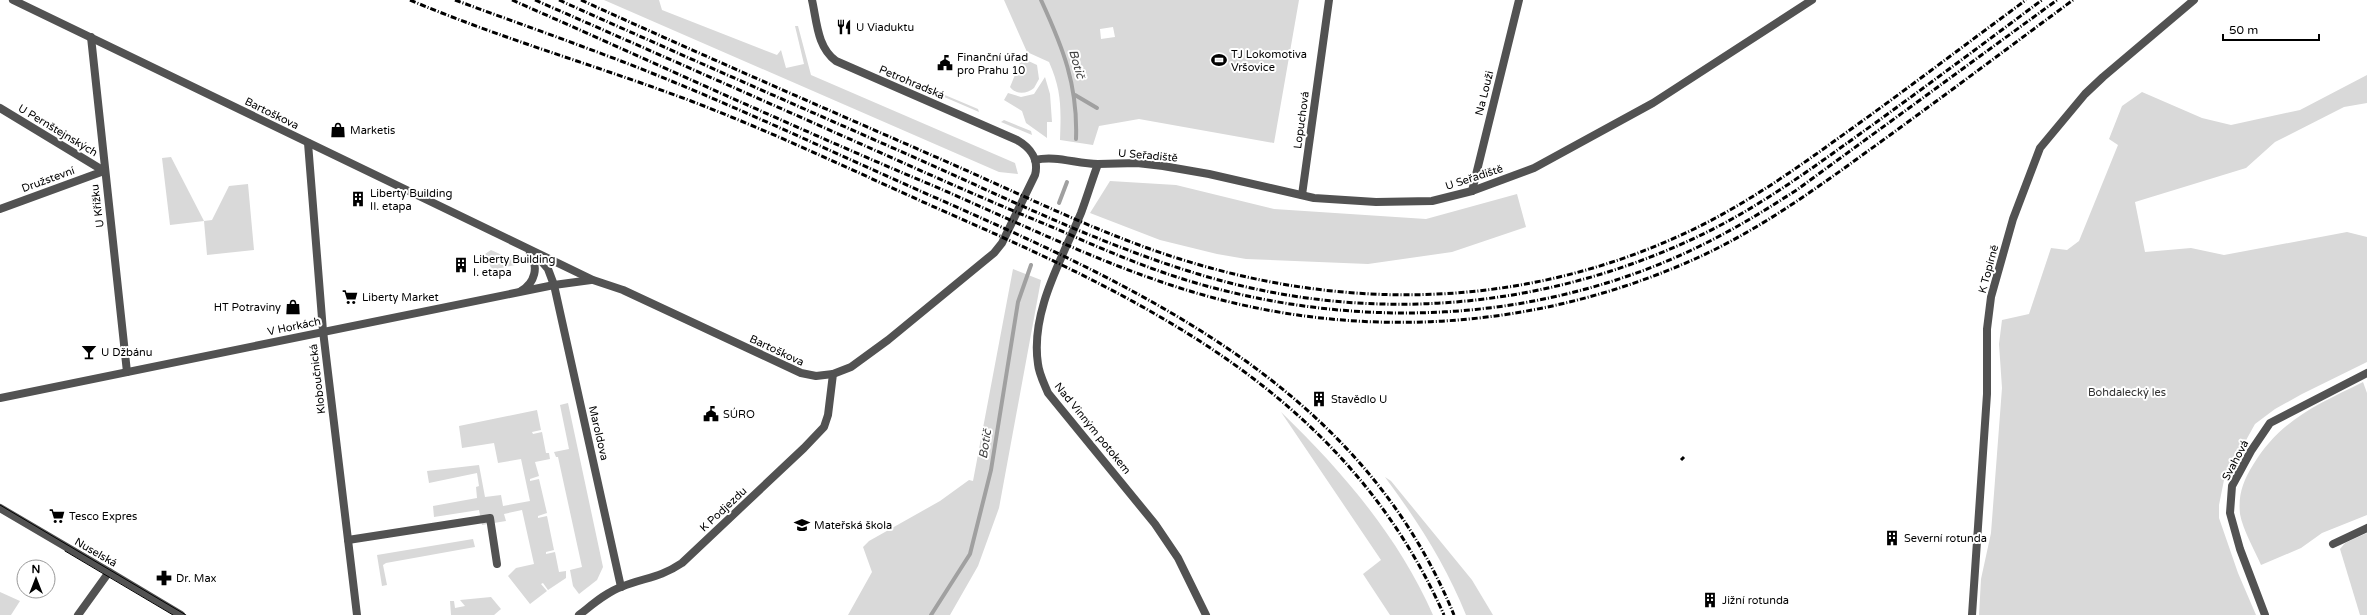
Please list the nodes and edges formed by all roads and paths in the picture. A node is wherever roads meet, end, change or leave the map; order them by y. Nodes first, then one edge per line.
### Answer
1 (13, 0) edge
2 (812, 0) edge
3 (1329, 0) edge
4 (1519, 0) edge
5 (1795, 0) edge
6 (1812, 0) edge
7 (2194, 0) edge
8 (1796, 9) junction
9 (90, 37) junction
10 (0, 108) edge
11 (308, 143) junction
12 (1035, 160) junction
13 (1098, 164) junction
14 (104, 171) junction
15 (1472, 191) junction
16 (1302, 195) junction
17 (0, 209) edge
18 (523, 246) junction
19 (594, 280) junction
20 (554, 285) junction
21 (517, 292) junction
22 (322, 331) junction
23 (127, 372) junction
24 (2367, 373) edge
25 (833, 374) junction
26 (0, 398) edge
27 (0, 508) edge
28 (2367, 528) edge
29 (348, 540) junction
30 (2333, 544) dead end
31 (497, 564) dead end
32 (109, 572) junction
33 (621, 587) junction
34 (78, 615) edge
35 (181, 615) edge
36 (357, 615) edge
37 (580, 615) edge
38 (1206, 615) edge
39 (1972, 615) edge
40 (2265, 615) edge

1 - 9 street, Bartoškova
2 - 12 street, Petrohradská
3 - 16 street, Lopuchová
4 - 15 street, Na Louži
5 - 8 street
6 - 8 street, U Seřadiště
7 - 39 street, K Topírně
8 - 15 street, U Seřadiště
9 - 11 street, Bartoškova
9 - 14 street, U Křížku
10 - 14 street, U Pernštejnských
11 - 18 street, Bartoškova
11 - 22 street, Kloboučnická
12 - 13 street
12 - 25 street, Bartoškova
13 - 16 street, U Seřadiště
13 - 38 street, Nad Vinným potokem
14 - 17 street, Družstevní
14 - 23 street, U Křížku
15 - 16 street, U Seřadiště
18 - 19 street, Bartoškova
18 - 20 street, Bartoškova
18 - 21 street
19 - 20 street, V Horkách
19 - 25 street, Bartoškova
20 - 21 street, V Horkách
20 - 33 street, Maroldova
21 - 22 street, V Horkách
22 - 23 street, V Horkách
22 - 29 street, Kloboučnická
23 - 26 street, V Horkách
24 - 40 street, Svahová
25 - 33 street, K Podjezdu
27 - 32 street, Nuselská
28 - 30 street
29 - 31 street
29 - 36 street, Kloboučnická
32 - 34 street
32 - 35 street, Nuselská
33 - 37 street, K Podjezdu

